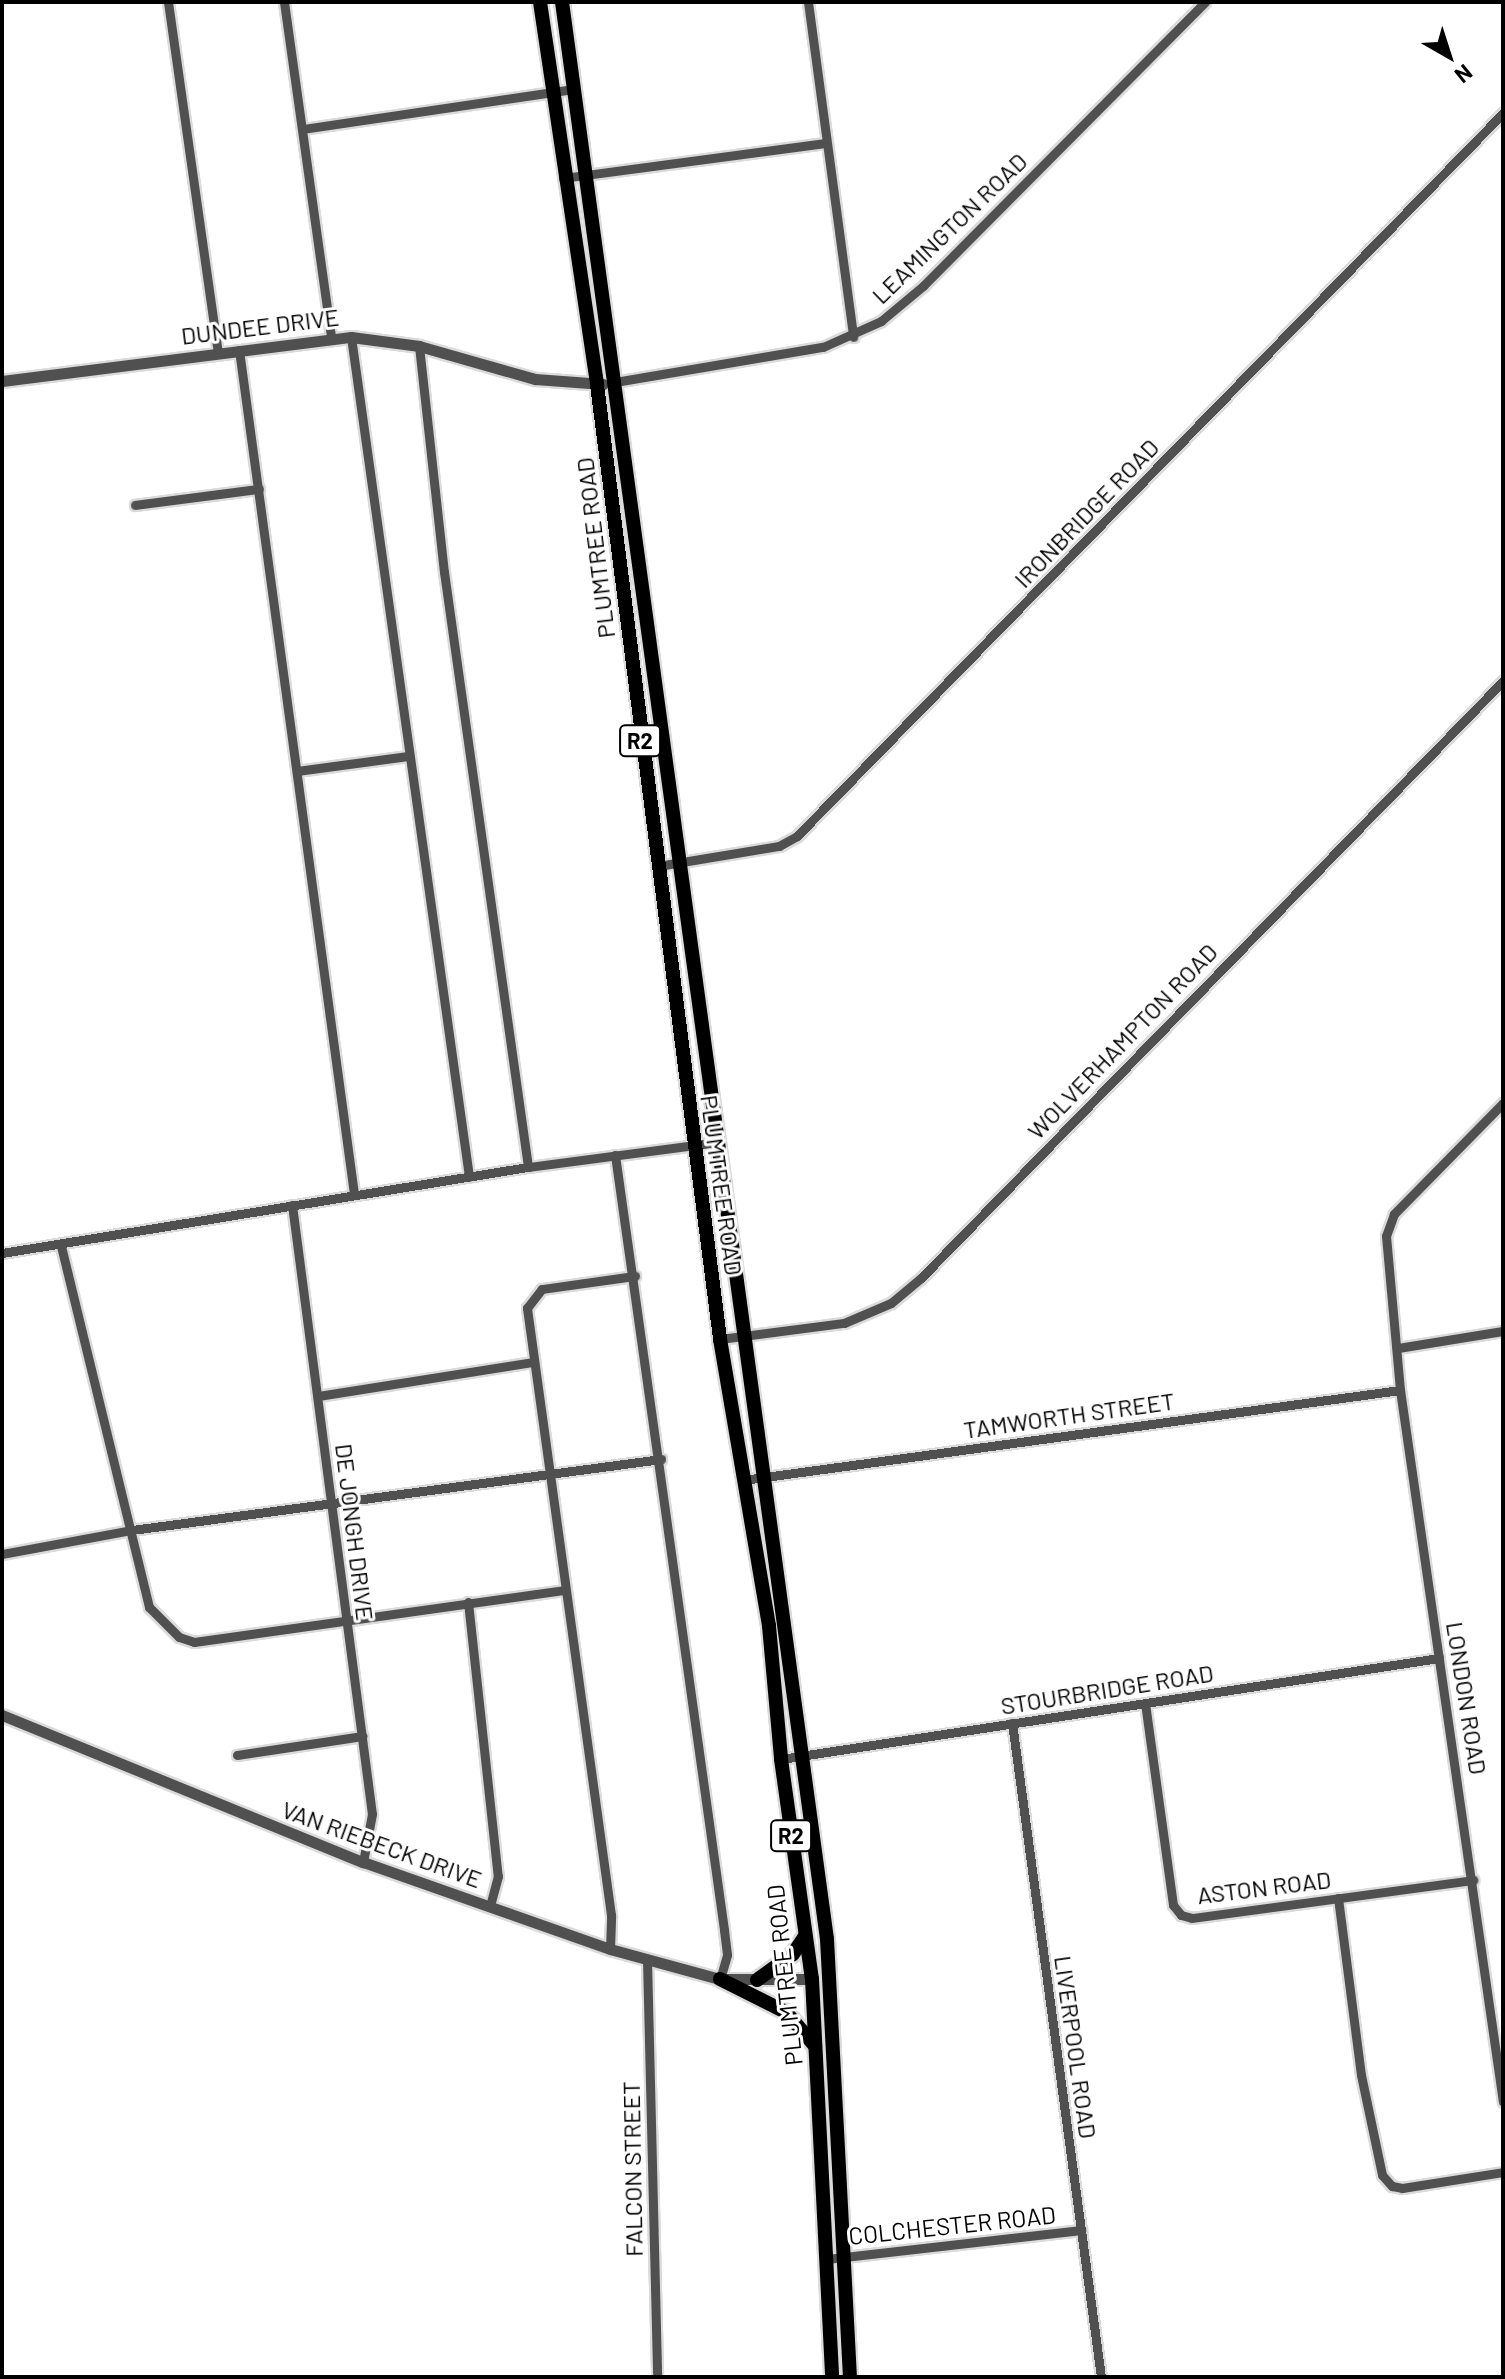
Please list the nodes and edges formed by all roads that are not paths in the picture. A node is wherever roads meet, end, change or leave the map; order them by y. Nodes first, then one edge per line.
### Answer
1 (168, 2) edge
2 (284, 2) edge
3 (540, 2) edge
4 (562, 2) edge
5 (808, 2) edge
6 (1205, 2) edge
7 (574, 89) junction
8 (555, 91) junction
9 (1503, 113) edge
10 (303, 129) junction
11 (825, 143) junction
12 (584, 174) junction
13 (563, 178) junction
14 (331, 337) junction
15 (351, 337) junction
16 (853, 337) junction
17 (419, 346) junction
18 (239, 350) junction
19 (218, 352) junction
20 (2, 381) edge
21 (615, 382) junction
22 (597, 385) junction
23 (259, 489) junction
24 (135, 505) dead end
25 (1503, 681) edge
26 (408, 756) junction
27 (297, 771) junction
28 (681, 863) junction
29 (658, 866) junction
30 (1503, 1103) edge
31 (717, 1142) junction
32 (694, 1145) junction
33 (615, 1155) junction
34 (528, 1167) junction
35 (469, 1177) junction
36 (354, 1194) junction
37 (292, 1205) junction
38 (61, 1246) junction
39 (2, 1253) edge
40 (635, 1276) junction
41 (1503, 1331) edge
42 (744, 1335) junction
43 (720, 1339) junction
44 (1398, 1348) junction
45 (532, 1362) junction
46 (1400, 1390) junction
47 (318, 1396) junction
48 (661, 1459) junction
49 (548, 1477) junction
50 (766, 1477) junction
51 (743, 1480) junction
52 (332, 1505) junction
53 (132, 1530) junction
54 (2, 1554) edge
55 (563, 1590) junction
56 (468, 1602) junction
57 (345, 1618) junction
58 (1439, 1658) junction
59 (1145, 1703) junction
60 (2, 1715) edge
61 (1012, 1723) junction
62 (363, 1736) junction
63 (237, 1755) dead end
64 (802, 1757) junction
65 (781, 1759) junction
66 (363, 1862) junction
67 (1473, 1880) junction
68 (1338, 1898) junction
69 (490, 1906) junction
70 (805, 1936) junction
71 (827, 1939) junction
72 (610, 1949) junction
73 (647, 1960) junction
74 (720, 1979) junction
75 (812, 1979) junction
76 (757, 1980) junction
77 (832, 2007) junction
78 (815, 2046) junction
79 (1503, 2102) edge
80 (1503, 2172) edge
81 (1081, 2230) junction
82 (845, 2257) junction
83 (827, 2259) junction
84 (657, 2377) edge
85 (832, 2377) edge
86 (850, 2377) edge
87 (1101, 2377) edge

1 - 19 street
2 - 10 street
3 - 8 highway, PLUMTREE ROAD / R2
4 - 7 highway, PLUMTREE ROAD / R2
5 - 11 street
6 - 16 street, LEAMINGTON ROAD
7 - 8 street
7 - 12 highway, PLUMTREE ROAD / R2
8 - 10 street
8 - 13 highway, PLUMTREE ROAD / R2
9 - 28 street, IRONBRIDGE ROAD
10 - 14 street
11 - 12 street
11 - 16 street
12 - 13 street
12 - 21 highway, PLUMTREE ROAD / R2
13 - 22 highway, PLUMTREE ROAD / R2
14 - 15 street, DUNDEE DRIVE
14 - 18 street, DUNDEE DRIVE
15 - 17 street, DUNDEE DRIVE
15 - 26 street
16 - 21 street, LEAMINGTON ROAD
17 - 22 street, DUNDEE DRIVE
17 - 34 street
18 - 19 street, DUNDEE DRIVE
18 - 23 street
19 - 20 street, DUNDEE DRIVE
21 - 22 street, DUNDEE DRIVE
21 - 28 highway, PLUMTREE ROAD / R2
22 - 29 highway, PLUMTREE ROAD / R2
23 - 24 street
23 - 27 street
25 - 42 street, WOLVERHAMPTON ROAD
26 - 27 street
26 - 35 street
27 - 36 street
28 - 29 street, IRONBRIDGE ROAD
28 - 31 highway, PLUMTREE ROAD / R2
29 - 32 highway, PLUMTREE ROAD / R2
30 - 44 street, LONDON ROAD
31 - 32 street
31 - 42 highway, PLUMTREE ROAD / R2
32 - 33 street
32 - 43 highway, PLUMTREE ROAD / R2
33 - 34 street
33 - 40 street
34 - 35 street
35 - 36 street
36 - 37 street
37 - 38 street
37 - 47 street, DE JONGH DRIVE
38 - 39 street
38 - 53 street
40 - 45 street
40 - 48 street
41 - 44 street
42 - 43 street, WOLVERHAMPTON ROAD
42 - 50 highway, PLUMTREE ROAD / R2
43 - 51 highway, PLUMTREE ROAD / R2
44 - 46 street, LONDON ROAD
45 - 47 street
45 - 49 street
46 - 50 street, TAMWORTH STREET
46 - 58 street, LONDON ROAD
47 - 52 street, DE JONGH DRIVE
48 - 49 street
48 - 74 street
49 - 52 street
49 - 55 street
50 - 51 street, TAMWORTH STREET
50 - 64 highway, PLUMTREE ROAD / R2
51 - 65 highway, PLUMTREE ROAD / R2
52 - 53 street
52 - 57 street, DE JONGH DRIVE
53 - 54 street
53 - 57 street
55 - 56 street
55 - 72 street
56 - 57 street
56 - 69 street
57 - 62 street, DE JONGH DRIVE
58 - 59 street, STOURBRIDGE ROAD
58 - 67 street, LONDON ROAD
59 - 61 street, STOURBRIDGE ROAD
59 - 68 street, ASTON ROAD
60 - 66 street, VAN RIEBECK DRIVE
61 - 64 street, STOURBRIDGE ROAD
61 - 81 street, LIVERPOOL ROAD
62 - 63 street
62 - 66 street, DE JONGH DRIVE
64 - 65 street, STOURBRIDGE ROAD
64 - 71 highway, PLUMTREE ROAD / R2
65 - 70 highway, PLUMTREE ROAD / R2
66 - 69 street, VAN RIEBECK DRIVE
67 - 68 street, ASTON ROAD
67 - 79 street, LONDON ROAD
68 - 80 street
69 - 72 street, VAN RIEBECK DRIVE
70 - 75 highway, PLUMTREE ROAD / R2
70 - 76 highway
71 - 75 highway
71 - 77 highway, PLUMTREE ROAD / R2
72 - 73 street, VAN RIEBECK DRIVE
73 - 74 street, VAN RIEBECK DRIVE
73 - 84 street, FALCON STREET
74 - 76 street, VAN RIEBECK DRIVE
74 - 78 highway
75 - 76 street, VAN RIEBECK DRIVE
75 - 77 highway
75 - 78 highway, PLUMTREE ROAD / R2
77 - 82 highway, PLUMTREE ROAD / R2
78 - 83 highway, PLUMTREE ROAD / R2
81 - 82 street, COLCHESTER ROAD
81 - 87 street, LIVERPOOL ROAD
82 - 83 street, COLCHESTER ROAD
82 - 86 highway, PLUMTREE ROAD / R2
83 - 85 highway, PLUMTREE ROAD / R2

